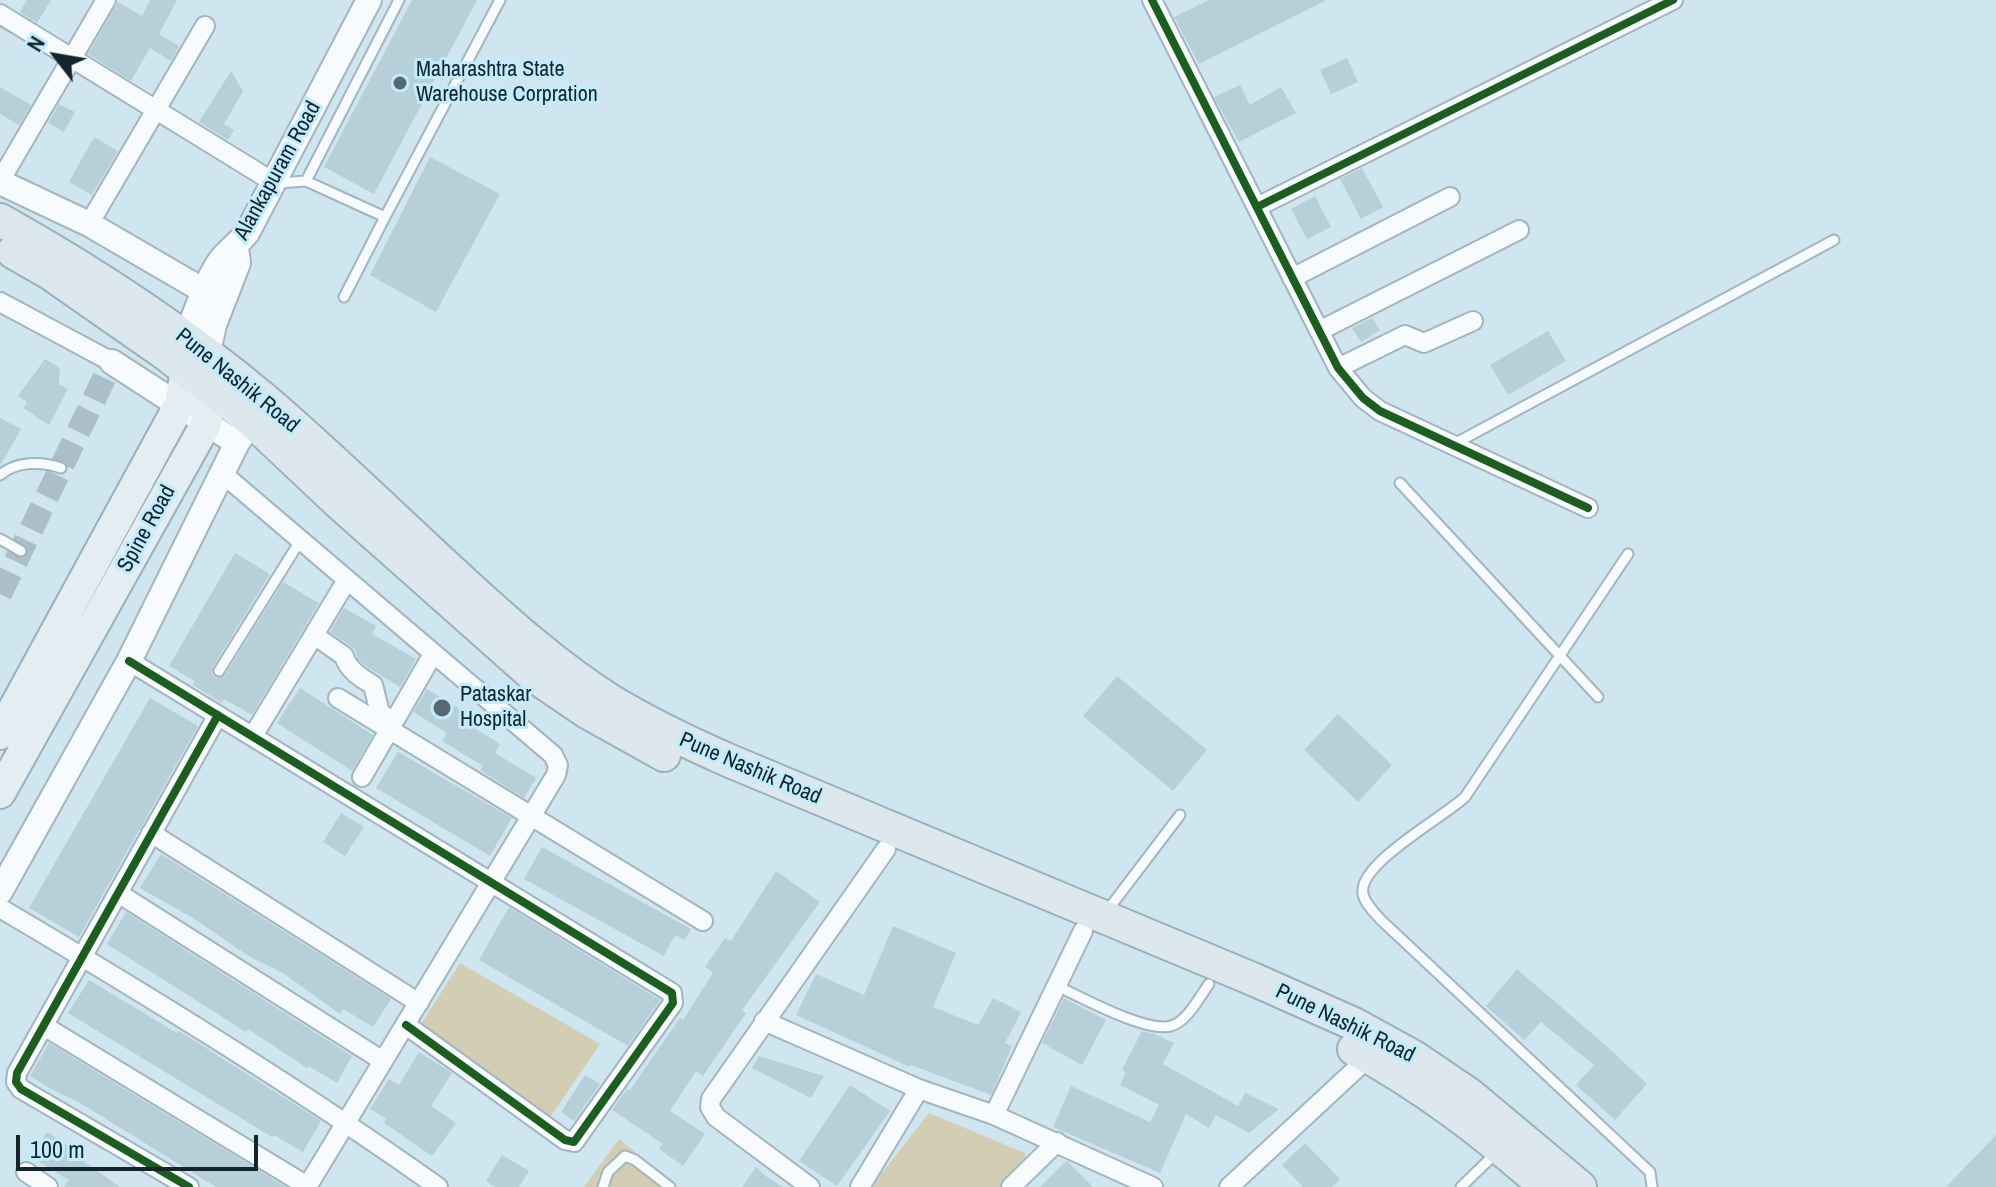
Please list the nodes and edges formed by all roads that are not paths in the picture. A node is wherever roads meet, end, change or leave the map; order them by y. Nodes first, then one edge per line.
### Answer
1 (106, 0) edge
2 (369, 0) edge
3 (399, 0) edge
4 (500, 0) edge
5 (1152, 0) edge
6 (1673, 0) edge
7 (0, 14) edge
8 (205, 26) dead end
9 (72, 57) junction
10 (156, 109) junction
11 (0, 181) edge
12 (306, 181) junction
13 (275, 183) junction
14 (1450, 197) dead end
15 (1257, 207) junction
16 (385, 217) junction
17 (0, 220) edge
18 (89, 224) junction
19 (1519, 230) dead end
20 (1834, 240) dead end
21 (0, 245) edge
22 (236, 247) junction
23 (1292, 278) junction
24 (204, 291) junction
25 (344, 297) dead end
26 (0, 302) edge
27 (1473, 321) dead end
28 (1319, 331) junction
29 (112, 362) joint
30 (197, 364) junction
31 (1338, 368) junction
32 (180, 404) junction
33 (251, 421) junction
34 (206, 424) junction
35 (1451, 445) junction
36 (61, 468) dead end
37 (223, 474) junction
38 (0, 475) edge
39 (1400, 483) dead end
40 (1588, 508) dead end
41 (0, 539) edge
42 (300, 541) junction
43 (21, 551) dead end
44 (1628, 554) dead end
45 (347, 580) junction
46 (314, 635) junction
47 (433, 654) junction
48 (1560, 656) junction
49 (129, 661) junction
50 (219, 671) dead end
51 (1598, 697) dead end
52 (338, 698) dead end
53 (218, 715) junction
54 (390, 725) junction
55 (0, 734) edge
56 (253, 736) junction
57 (362, 777) dead end
58 (0, 793) edge
59 (1180, 815) dead end
60 (530, 817) junction
61 (151, 833) junction
62 (886, 849) junction
63 (491, 881) junction
64 (0, 892) edge
65 (118, 893) junction
66 (0, 908) edge
67 (703, 921) dead end
68 (1092, 924) junction
69 (82, 956) junction
70 (1209, 984) junction
71 (1057, 986) junction
72 (419, 1003) junction
73 (764, 1021) junction
74 (406, 1025) junction
75 (44, 1026) junction
76 (1369, 1057) junction
77 (383, 1061) junction
78 (919, 1089) junction
79 (994, 1115) junction
80 (347, 1122) junction
81 (1057, 1142) junction
82 (26, 1172) dead end
83 (1520, 1172) edge
84 (48, 1187) edge
85 (189, 1187) edge
86 (307, 1187) edge
87 (438, 1187) edge
88 (603, 1187) edge
89 (670, 1187) edge
90 (810, 1187) edge
91 (860, 1187) edge
92 (1011, 1187) edge
93 (1153, 1187) edge
94 (1229, 1187) edge
95 (1461, 1187) edge
96 (1580, 1187) edge
97 (1652, 1187) edge

1 - 9 street
2 - 13 street, Alankapuram Road
3 - 12 lane
4 - 16 lane
5 - 15 street
6 - 15 street
7 - 9 street
8 - 10 street
9 - 10 street
9 - 11 street
10 - 13 street
10 - 18 street
11 - 18 street
12 - 13 lane
12 - 16 lane
13 - 22 street, Alankapuram Road
14 - 23 street
15 - 23 street
16 - 25 lane
17 - 30 highway, Pune Nashik Road
18 - 24 street
19 - 28 street
20 - 35 lane
21 - 30 highway, Pune Nashik Road
22 - 24 street, Alankapuram Road
22 - 30 street, Spine Road
23 - 28 street
24 - 30 street, Alankapuram Road
26 - 29 street
27 - 31 street
28 - 31 street
29 - 32 street
30 - 32 main road, Spine Road
30 - 33 highway, Pune Nashik Road
30 - 34 main road, Spine Road
31 - 35 street
32 - 34 street
32 - 55 main road, Spine Road
33 - 34 street
33 - 37 street, Spine Road
33 - 62 highway, Pune Nashik Road
33 - 68 highway, Pune Nashik Road
34 - 58 main road, Spine Road
35 - 40 street
36 - 38 lane
37 - 42 street
37 - 49 street, Spine Road
39 - 48 lane
41 - 43 lane
42 - 45 street
42 - 50 lane
44 - 48 lane
45 - 46 street
45 - 47 street
46 - 54 street
46 - 56 street
47 - 54 street
47 - 60 street
48 - 51 lane
48 - 97 lane
49 - 53 street
49 - 64 street, Spine Road
52 - 54 street
53 - 56 street
53 - 61 street
54 - 57 street
54 - 60 street
56 - 63 street
59 - 68 lane
60 - 63 street
60 - 67 street
61 - 65 street
61 - 72 street
62 - 68 highway, Pune Nashik Road
62 - 73 street
63 - 72 street
63 - 74 street
65 - 69 street
65 - 77 street
66 - 69 street
68 - 70 highway, Pune Nashik Road
68 - 71 street
68 - 96 highway, Pune Nashik Road
69 - 75 street
69 - 80 street
70 - 71 lane
70 - 76 highway, Pune Nashik Road
71 - 79 street
72 - 74 street
73 - 78 street
73 - 90 street
74 - 77 street
75 - 85 street
75 - 86 street
76 - 83 highway, Pune Nashik Road
76 - 94 street
77 - 80 street
78 - 79 street
78 - 91 street
79 - 81 street
80 - 86 street
80 - 87 street
81 - 92 street
81 - 93 street
82 - 84 street
83 - 95 lane
88 - 89 lane

